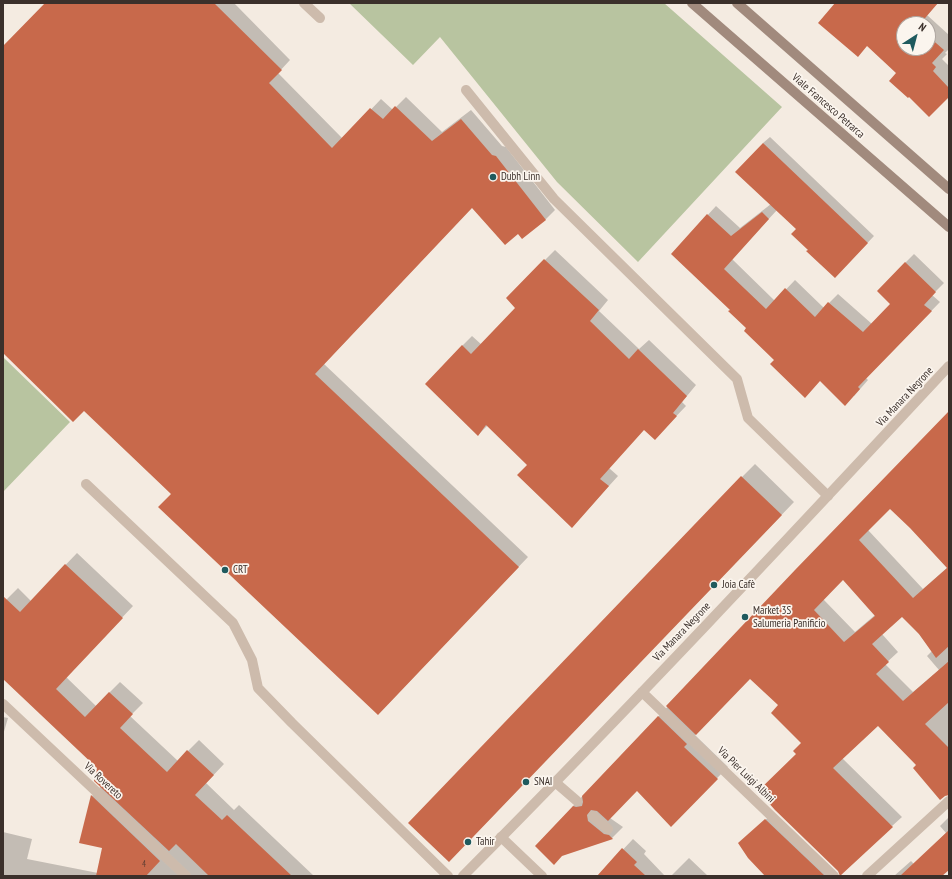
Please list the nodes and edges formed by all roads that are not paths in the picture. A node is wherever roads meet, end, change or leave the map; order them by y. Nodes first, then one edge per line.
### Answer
1 (304, 3) edge
2 (692, 3) edge
3 (737, 3) edge
4 (320, 18) dead end
5 (466, 90) dead end
6 (949, 189) edge
7 (949, 227) edge
8 (949, 366) edge
9 (86, 484) dead end
10 (828, 496) junction
11 (642, 692) junction
12 (3, 704) edge
13 (555, 782) junction
14 (577, 801) dead end
15 (949, 801) edge
16 (593, 816) dead end
17 (608, 829) dead end
18 (501, 837) junction
19 (186, 876) edge
20 (448, 876) edge
21 (463, 876) edge
22 (542, 876) edge
23 (834, 876) edge
24 (867, 876) edge

1 - 4 street
2 - 7 main road, Viale Francesco Petrarca
3 - 6 main road, Viale Francesco Petrarca
5 - 10 street
8 - 10 street, Via Manara Negrone
9 - 20 street
10 - 11 street, Via Manara Negrone
11 - 13 street, Via Manara Negrone
11 - 23 street, Via Pier Luigi Albini
12 - 19 street, Via Rovereto
13 - 14 street
13 - 18 street, Via Manara Negrone
15 - 24 street
16 - 17 street
18 - 21 street, Via Manara Negrone
18 - 22 street

